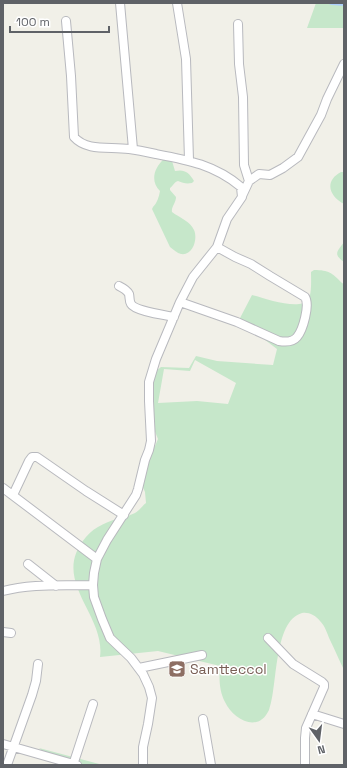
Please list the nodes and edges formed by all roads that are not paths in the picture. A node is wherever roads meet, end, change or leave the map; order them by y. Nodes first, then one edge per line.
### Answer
1 (120, 3) edge
2 (177, 3) edge
3 (66, 21) dead end
4 (238, 24) dead end
5 (344, 64) edge
6 (134, 149) junction
7 (189, 160) junction
8 (249, 181) junction
9 (242, 197) junction
10 (217, 247) junction
11 (119, 286) dead end
12 (180, 302) junction
13 (174, 317) junction
14 (3, 488) edge
15 (13, 495) junction
16 (124, 515) junction
17 (97, 559) junction
18 (28, 564) dead end
19 (93, 585) junction
20 (56, 586) junction
21 (3, 591) edge
22 (268, 638) dead end
23 (202, 655) dead end
24 (38, 664) dead end
25 (139, 668) junction
26 (93, 704) dead end
27 (312, 714) junction
28 (203, 719) dead end
29 (344, 724) edge
30 (3, 744) edge
31 (14, 746) junction
32 (7, 765) edge
33 (75, 765) edge
34 (143, 765) edge
35 (211, 765) edge
36 (305, 765) edge

1 - 6 street
2 - 7 street
3 - 6 street
4 - 8 street
5 - 8 street
6 - 7 street
7 - 9 street
8 - 9 street
9 - 10 street
10 - 12 street
10 - 12 street
11 - 13 street
12 - 13 street
13 - 16 street
14 - 15 street
15 - 16 street
15 - 17 street
16 - 17 street
17 - 19 street
18 - 20 street
19 - 20 street
19 - 25 street
20 - 21 street
22 - 27 street
23 - 25 street
24 - 31 street
25 - 34 street
26 - 33 street
27 - 29 street
27 - 36 street
28 - 35 street
30 - 31 street
31 - 32 street
31 - 33 street

